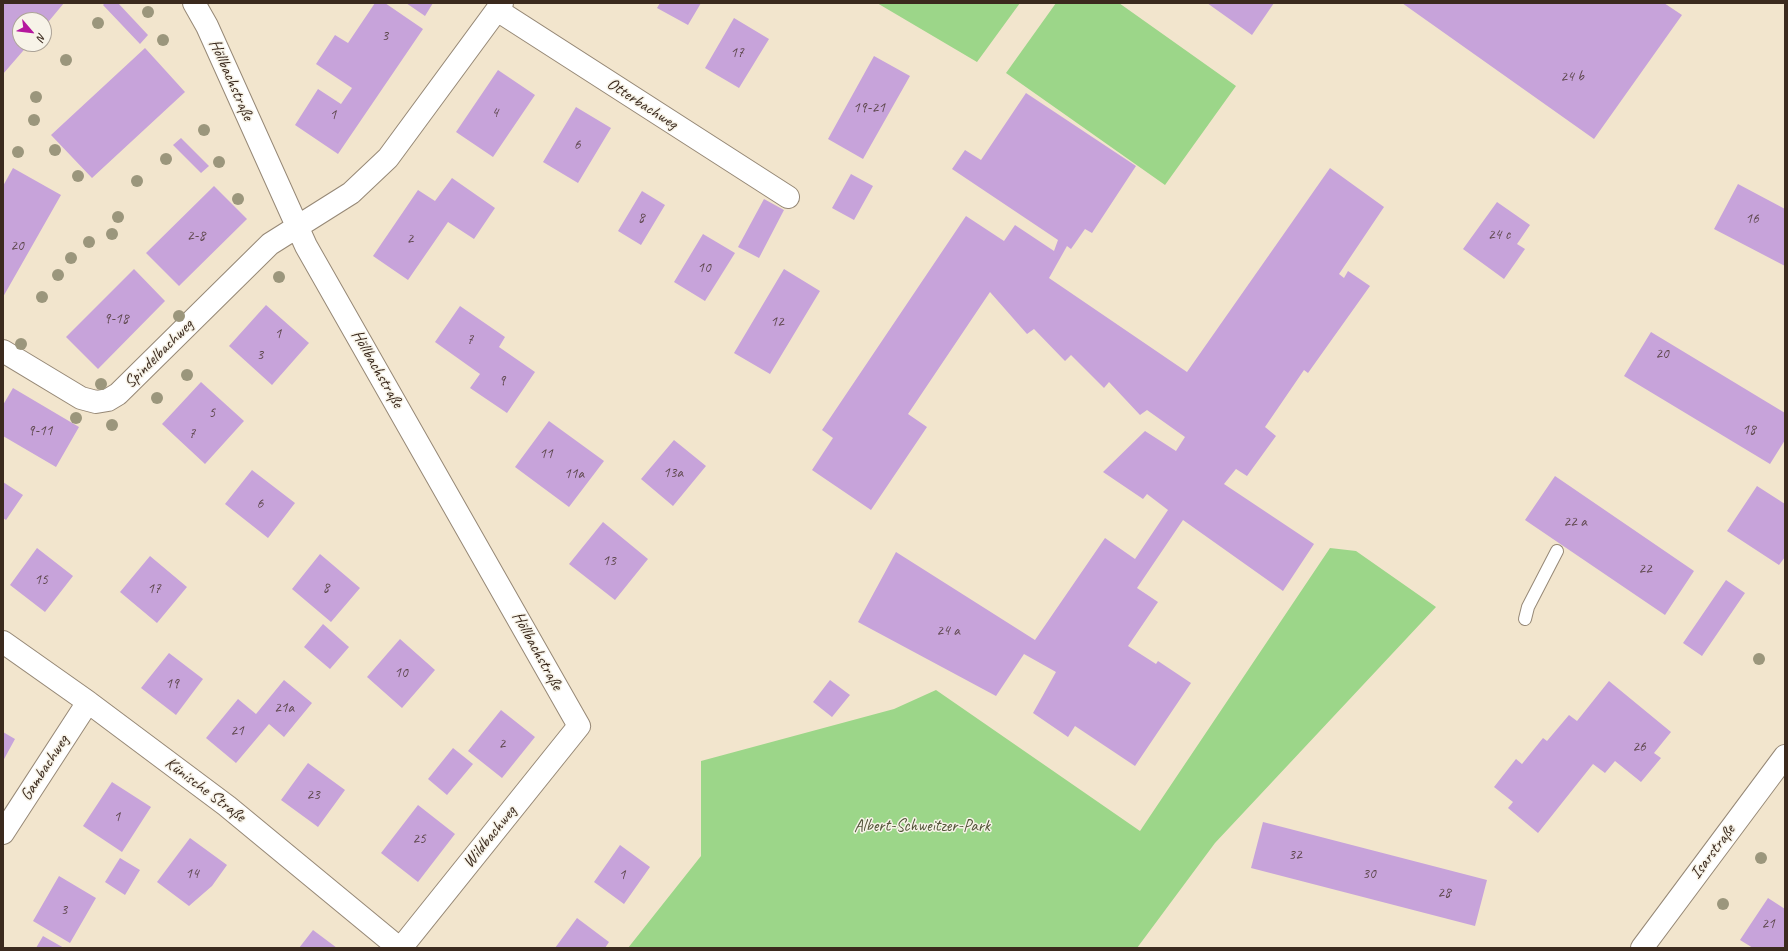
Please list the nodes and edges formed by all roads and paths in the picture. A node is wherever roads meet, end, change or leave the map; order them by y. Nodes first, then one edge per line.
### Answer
1 (194, 3) edge
2 (499, 7) edge
3 (788, 197) dead end
4 (296, 226) junction
5 (3, 351) edge
6 (1557, 551) dead end
7 (1525, 619) dead end
8 (3, 642) edge
9 (88, 702) junction
10 (579, 726) joint
11 (1785, 756) edge
12 (3, 833) edge
13 (400, 948) edge
14 (1642, 948) edge

1 - 4 street, Höllbachstraße
2 - 3 street, Otterbachweg
2 - 4 street, Otterbachweg
4 - 5 street, Spindelbachweg
4 - 10 street, Höllbachstraße
6 - 7 lane
8 - 9 street, Künische Straße
9 - 12 street, Gambachweg
9 - 13 street, Künische Straße
10 - 13 street, Wildbachweg
11 - 14 street, Isarstraße

